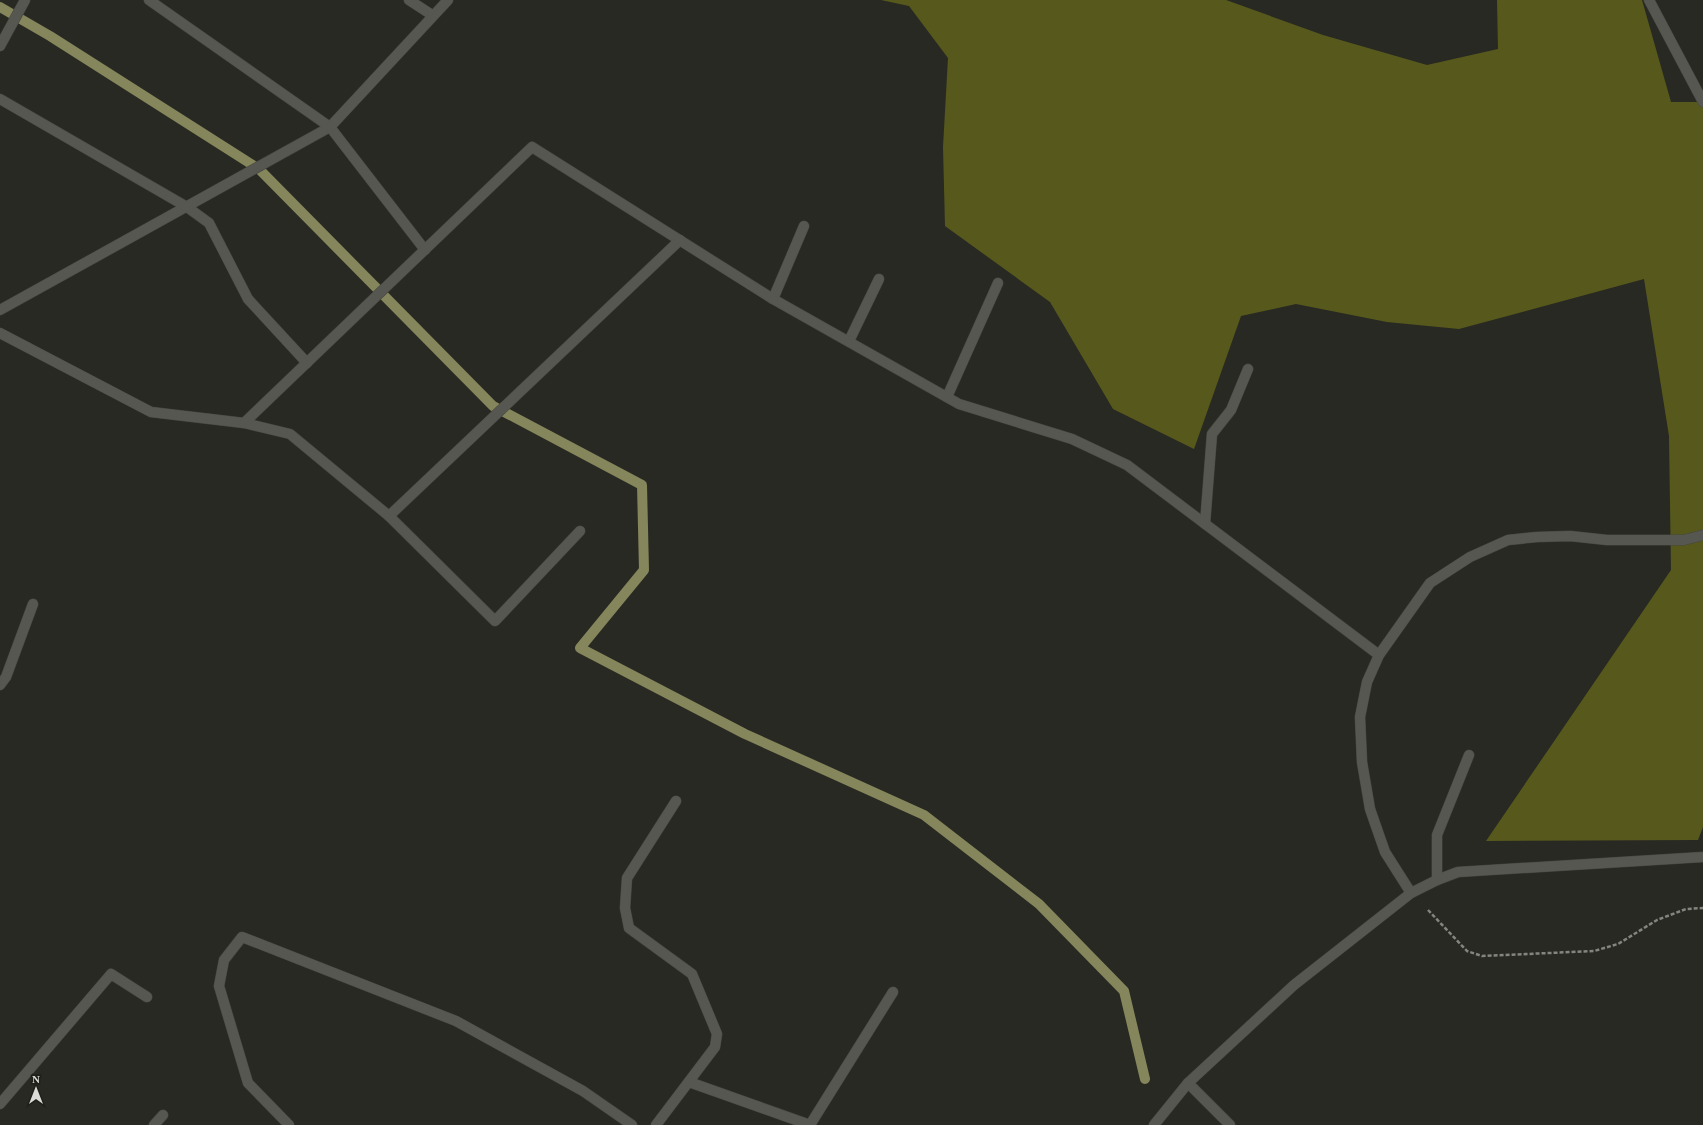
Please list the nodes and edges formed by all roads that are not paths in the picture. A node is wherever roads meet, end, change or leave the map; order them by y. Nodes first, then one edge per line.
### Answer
1 (25, 0) edge
2 (150, 0) edge
3 (408, 0) edge
4 (448, 0) edge
5 (1649, 0) edge
6 (432, 16) junction
7 (0, 46) edge
8 (0, 99) edge
9 (1703, 102) edge
10 (330, 127) junction
11 (187, 207) junction
12 (804, 226) dead end
13 (680, 240) junction
14 (425, 250) junction
15 (879, 279) dead end
16 (998, 283) dead end
17 (773, 299) junction
18 (0, 310) edge
19 (0, 333) edge
20 (848, 341) junction
21 (307, 363) junction
22 (1248, 369) dead end
23 (947, 397) junction
24 (244, 423) junction
25 (389, 516) junction
26 (1205, 524) junction
27 (580, 531) dead end
28 (1703, 535) edge
29 (33, 604) dead end
30 (1379, 655) junction
31 (0, 685) edge
32 (1469, 755) dead end
33 (676, 801) dead end
34 (1703, 857) edge
35 (1437, 880) junction
36 (1411, 892) junction
37 (893, 992) dead end
38 (147, 997) dead end
39 (688, 1082) junction
40 (1188, 1083) junction
41 (0, 1104) edge
42 (164, 1115) dead end
43 (154, 1125) edge
44 (289, 1125) edge
45 (632, 1125) edge
46 (656, 1125) edge
47 (810, 1125) edge
48 (1154, 1125) edge
49 (1230, 1125) edge

1 - 7 street
2 - 10 street
3 - 6 street
4 - 6 street
5 - 9 street
6 - 10 street
8 - 11 street
10 - 11 street
10 - 14 street
11 - 18 street
11 - 21 street
12 - 17 street
13 - 14 street
13 - 17 street
13 - 25 street
14 - 21 street
15 - 20 street
16 - 23 street
17 - 20 street
19 - 24 street
20 - 23 street
21 - 24 street
22 - 26 street
23 - 26 street
24 - 25 street
25 - 27 street
26 - 30 street
28 - 30 street
29 - 31 street
30 - 36 street
32 - 35 street
33 - 39 street
34 - 35 street
35 - 36 street
36 - 40 street
37 - 47 street
38 - 41 street
39 - 46 street
39 - 47 street
40 - 48 street
40 - 49 street
42 - 43 street
44 - 45 street

